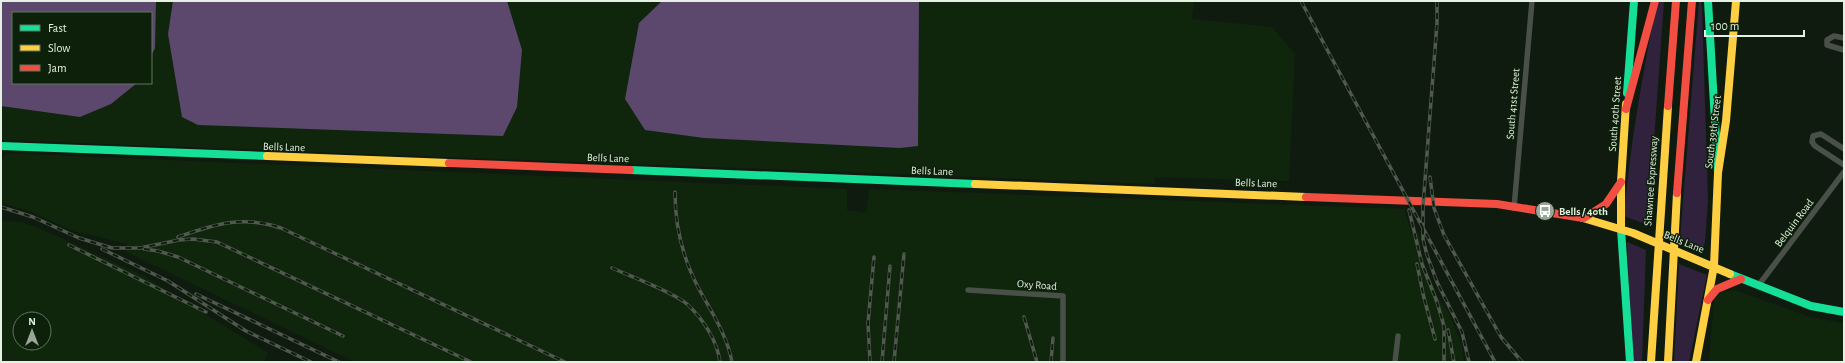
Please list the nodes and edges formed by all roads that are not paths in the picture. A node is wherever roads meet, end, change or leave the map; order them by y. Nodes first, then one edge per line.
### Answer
1 (1532, 1) edge
2 (1634, 1) edge
3 (1655, 1) edge
4 (1676, 1) edge
5 (1692, 1) edge
6 (1708, 1) edge
7 (1736, 1) edge
8 (1844, 38) edge
9 (1844, 50) edge
10 (1626, 109) junction
11 (1, 146) edge
12 (1844, 150) edge
13 (1844, 165) edge
14 (1844, 172) edge
15 (1718, 174) junction
16 (1621, 182) junction
17 (1514, 208) junction
18 (1584, 218) junction
19 (1621, 229) junction
20 (1714, 266) junction
21 (1740, 279) junction
22 (1758, 286) junction
23 (968, 290) dead end
24 (1708, 300) junction
25 (1844, 312) edge
26 (1398, 336) dead end
27 (1063, 362) edge
28 (1395, 362) edge
29 (1630, 362) edge
30 (1651, 362) edge
31 (1668, 362) edge
32 (1696, 362) edge

1 - 17 street, South 41st Street
2 - 10 main road, South 40th Street
3 - 10 main road
4 - 30 main road, Shawnee Expressway
5 - 31 main road
6 - 15 main road
7 - 15 main road, South 39th Street
8 - 9 street
10 - 16 main road, South 40th Street
11 - 17 main road, Bells Lane
12 - 13 street
14 - 22 street, Belquin Road
15 - 20 main road, South 39th Street
16 - 18 main road
16 - 19 main road, South 40th Street
17 - 18 main road, Bells Lane
18 - 19 main road, Bells Lane
19 - 20 main road, Bells Lane
19 - 29 main road, South 40th Street
20 - 21 main road, Bells Lane
20 - 24 main road, South 39th Street
21 - 22 main road, Bells Lane
21 - 24 main road
22 - 25 main road, Bells Lane
23 - 27 street, Oxy Road
24 - 32 main road, South 39th Street
26 - 28 street

